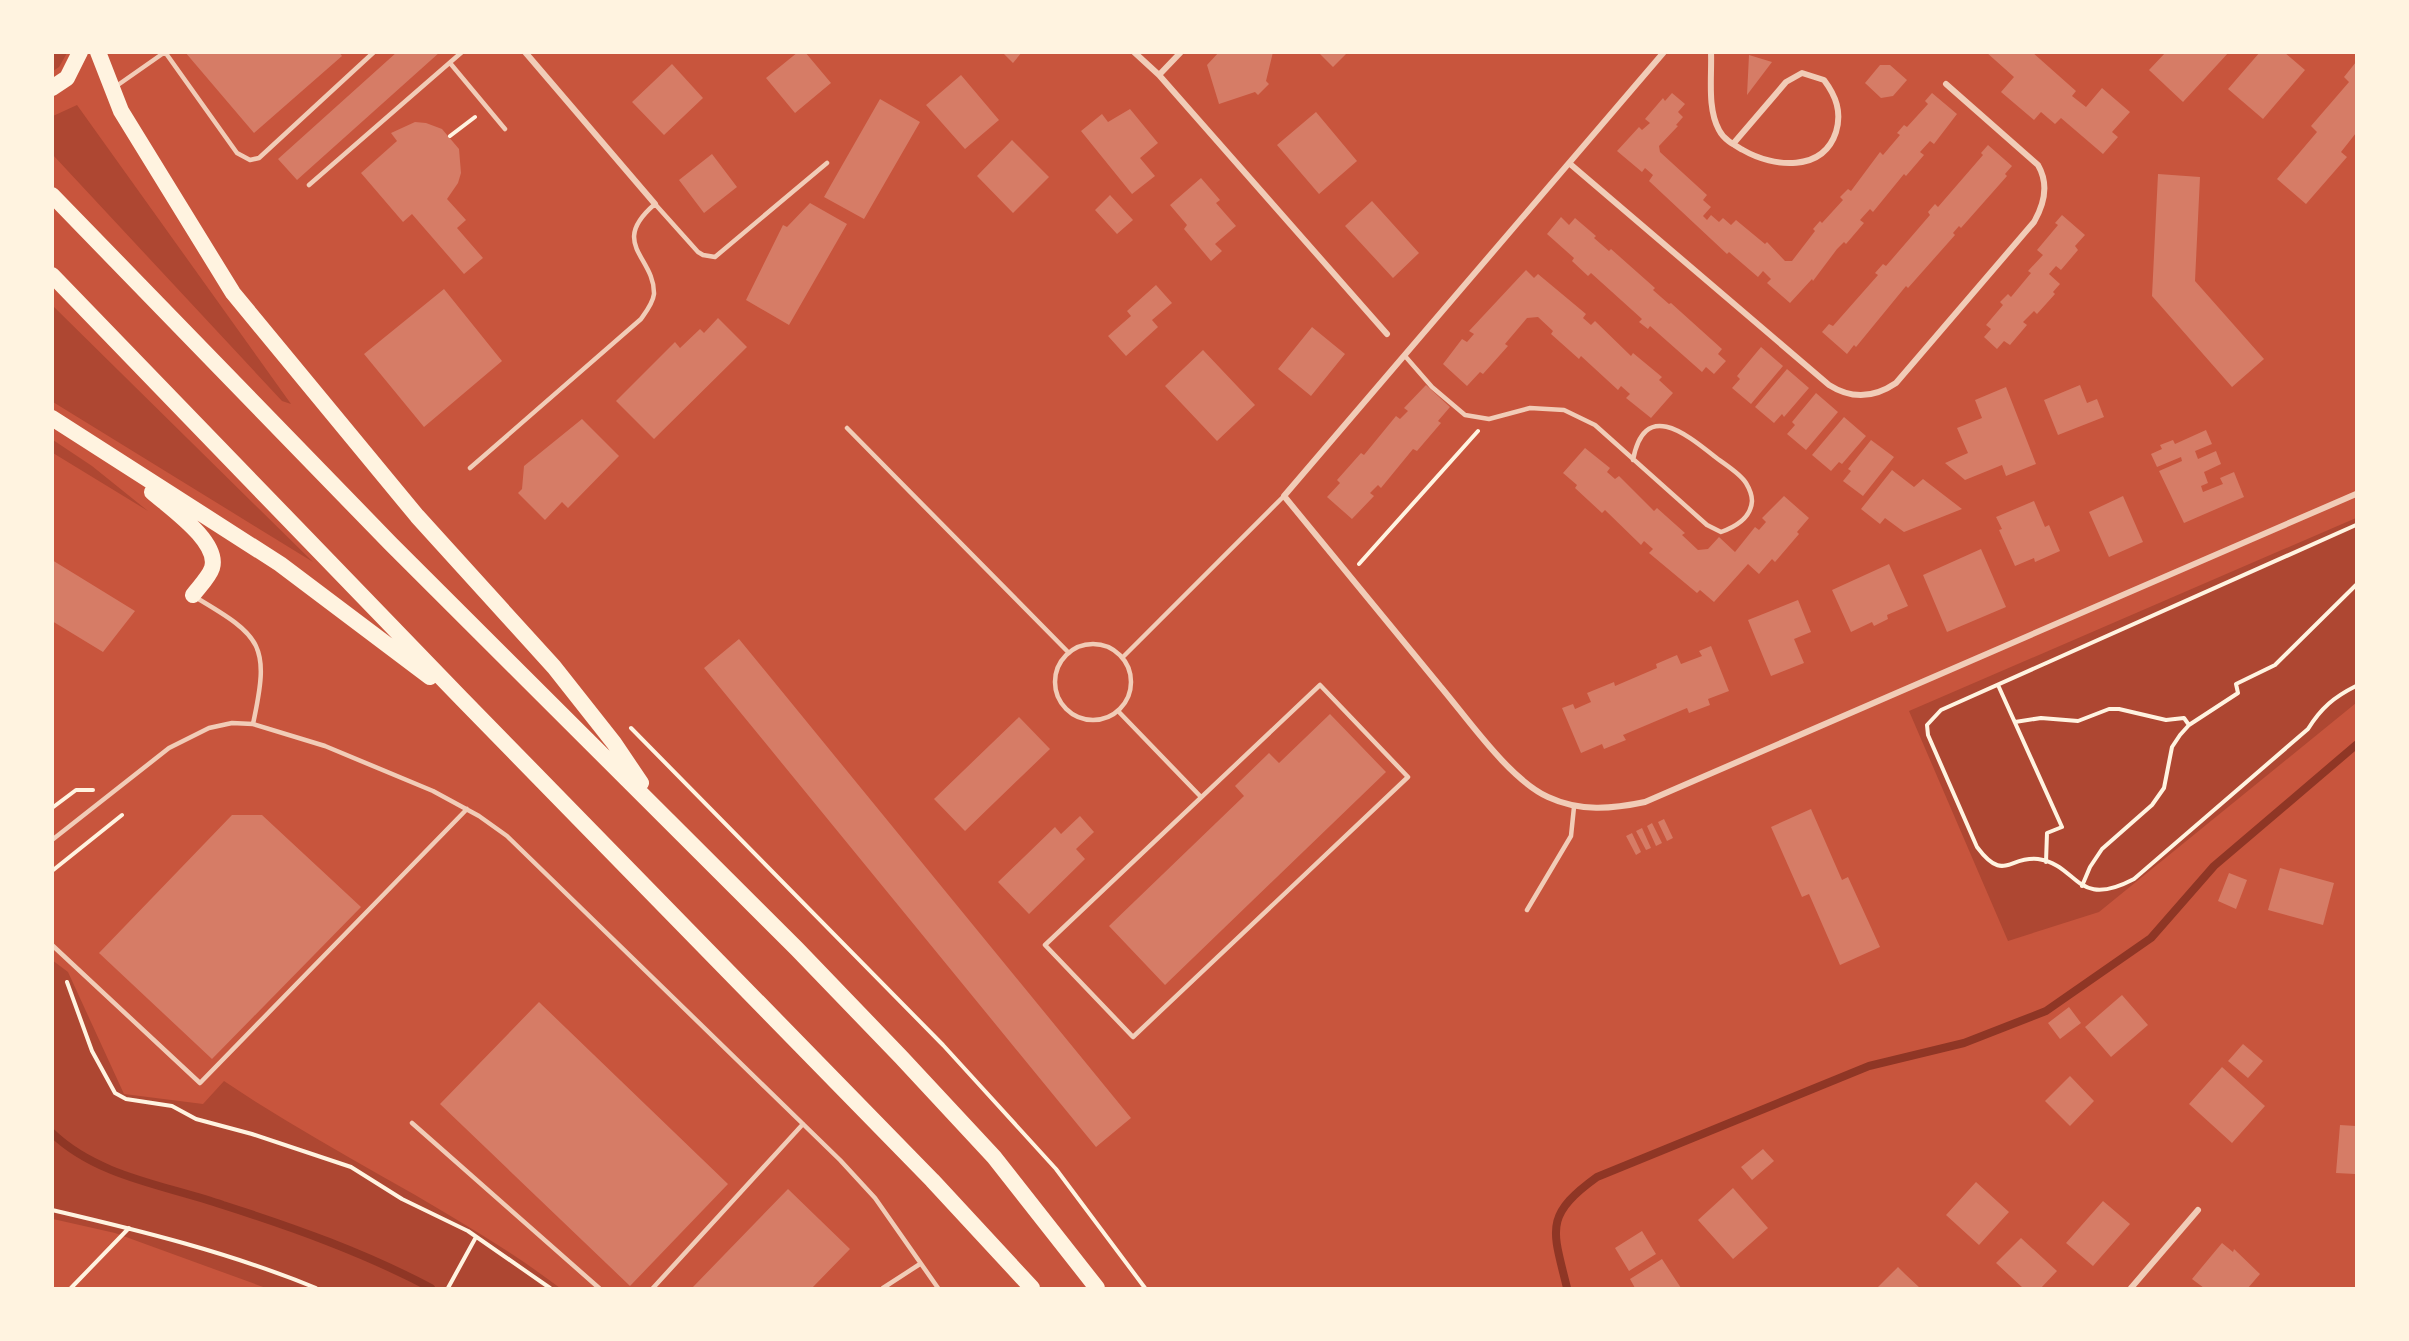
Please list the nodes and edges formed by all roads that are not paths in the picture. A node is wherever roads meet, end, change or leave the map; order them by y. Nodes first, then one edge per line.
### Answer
1 (80, 52) edge
2 (98, 52) edge
3 (165, 52) edge
4 (374, 52) edge
5 (462, 52) edge
6 (525, 52) edge
7 (1134, 52) edge
8 (1181, 52) edge
9 (1664, 52) edge
10 (1712, 52) edge
11 (450, 63) junction
12 (1159, 75) junction
13 (1946, 84) dead end
14 (52, 88) edge
15 (112, 89) junction
16 (505, 129) dead end
17 (1733, 144) junction
18 (827, 163) dead end
19 (1569, 163) junction
20 (309, 185) dead end
21 (52, 195) edge
22 (655, 204) junction
23 (52, 275) edge
24 (1387, 334) dead end
25 (1405, 356) junction
26 (52, 418) edge
27 (848, 428) dead end
28 (113, 458) junction
29 (1633, 460) junction
30 (470, 468) dead end
31 (2356, 494) edge
32 (1284, 496) junction
33 (193, 595) joint
34 (1069, 653) junction
35 (1123, 657) junction
36 (461, 698) junction
37 (1118, 711) junction
38 (253, 724) junction
39 (1201, 798) junction
40 (1574, 807) junction
41 (467, 809) junction
42 (663, 816) junction
43 (52, 840) edge
44 (1527, 910) dead end
45 (52, 945) edge
46 (412, 1123) dead end
47 (803, 1124) junction
48 (2198, 1210) dead end
49 (920, 1264) junction
50 (599, 1288) edge
51 (653, 1288) edge
52 (883, 1288) edge
53 (938, 1288) edge
54 (1032, 1288) edge
55 (1097, 1288) edge
56 (2131, 1288) edge

1 - 14 highway
2 - 15 highway
3 - 4 lane
3 - 15 lane
5 - 11 lane
6 - 22 street
7 - 12 street
8 - 12 street
9 - 19 street
10 - 17 street
11 - 16 lane
11 - 20 lane
12 - 24 street
13 - 19 street
15 - 42 highway
17 - 17 street
18 - 22 lane
19 - 25 street
21 - 42 highway
22 - 30 lane
23 - 36 highway
25 - 29 lane
25 - 32 street
26 - 28 highway
27 - 34 lane
28 - 33 highway
28 - 36 highway
29 - 29 lane
31 - 40 street
32 - 35 lane
32 - 40 street
33 - 38 lane
34 - 35 lane
34 - 37 lane
35 - 37 lane
36 - 54 highway
37 - 39 lane
38 - 41 lane
38 - 43 lane
39 - 39 lane
40 - 44 lane
41 - 45 lane
41 - 47 lane
42 - 55 highway
46 - 50 lane
47 - 49 lane
47 - 51 lane
48 - 56 street
49 - 52 lane
49 - 53 lane

